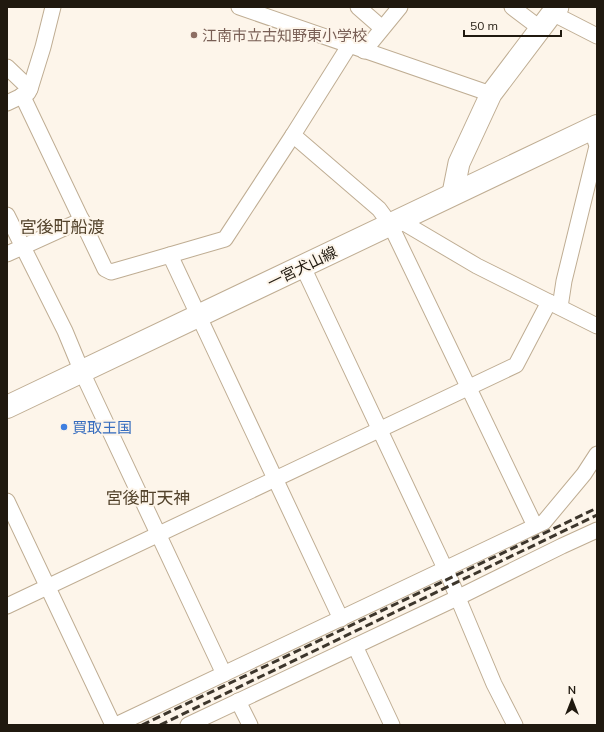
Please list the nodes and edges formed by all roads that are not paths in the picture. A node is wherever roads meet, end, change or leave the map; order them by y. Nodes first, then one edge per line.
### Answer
1 (53, 7) edge
2 (239, 7) edge
3 (358, 7) edge
4 (400, 7) edge
5 (512, 7) edge
6 (550, 16) edge
7 (382, 28) junction
8 (597, 36) edge
9 (349, 46) junction
10 (364, 51) junction
11 (7, 67) edge
12 (26, 92) junction
13 (491, 94) junction
14 (7, 103) edge
15 (594, 127) edge
16 (293, 135) junction
17 (453, 193) junction
18 (7, 215) edge
19 (82, 220) junction
20 (394, 222) junction
21 (23, 247) junction
22 (7, 254) edge
23 (170, 255) junction
24 (303, 267) junction
25 (554, 305) junction
26 (199, 316) junction
27 (597, 326) edge
28 (82, 372) junction
29 (469, 388) junction
30 (7, 407) edge
31 (379, 430) junction
32 (597, 454) edge
33 (276, 480) junction
34 (7, 500) edge
35 (535, 526) junction
36 (597, 530) edge
37 (158, 535) junction
38 (446, 569) junction
39 (48, 587) junction
40 (458, 597) junction
41 (7, 606) edge
42 (341, 619) junction
43 (355, 646) junction
44 (224, 674) junction
45 (238, 701) junction
46 (115, 725) edge
47 (188, 725) edge
48 (250, 725) edge
49 (392, 725) edge
50 (515, 725) edge

1 - 12 street
2 - 9 street
3 - 7 street
4 - 7 street
5 - 6 street
6 - 8 street
6 - 13 street
7 - 10 street
9 - 10 street
9 - 16 street
10 - 13 street
11 - 12 street
12 - 14 street
12 - 19 street
13 - 17 street
15 - 17 main road, 一宮犬山線
15 - 25 street
16 - 20 street
16 - 23 street
17 - 20 main road, 一宮犬山線
18 - 21 street
19 - 21 street
19 - 23 street
20 - 24 main road, 一宮犬山線
20 - 25 street
20 - 29 street
21 - 22 street
21 - 28 street
23 - 26 street
24 - 26 main road, 一宮犬山線
24 - 31 street
25 - 27 street
25 - 29 street
26 - 28 main road, 一宮犬山線
26 - 33 street
28 - 30 main road, 一宮犬山線
28 - 37 street
29 - 31 street
29 - 35 street
31 - 33 street
31 - 38 street
32 - 35 street
33 - 37 street
33 - 42 street
34 - 39 street
35 - 38 street
36 - 40 street
37 - 39 street
37 - 44 street
38 - 40 street
38 - 42 street
39 - 41 street
39 - 46 street
40 - 43 street
40 - 50 street
42 - 44 street
43 - 45 street
43 - 49 street
44 - 46 street
45 - 47 street
45 - 48 street

